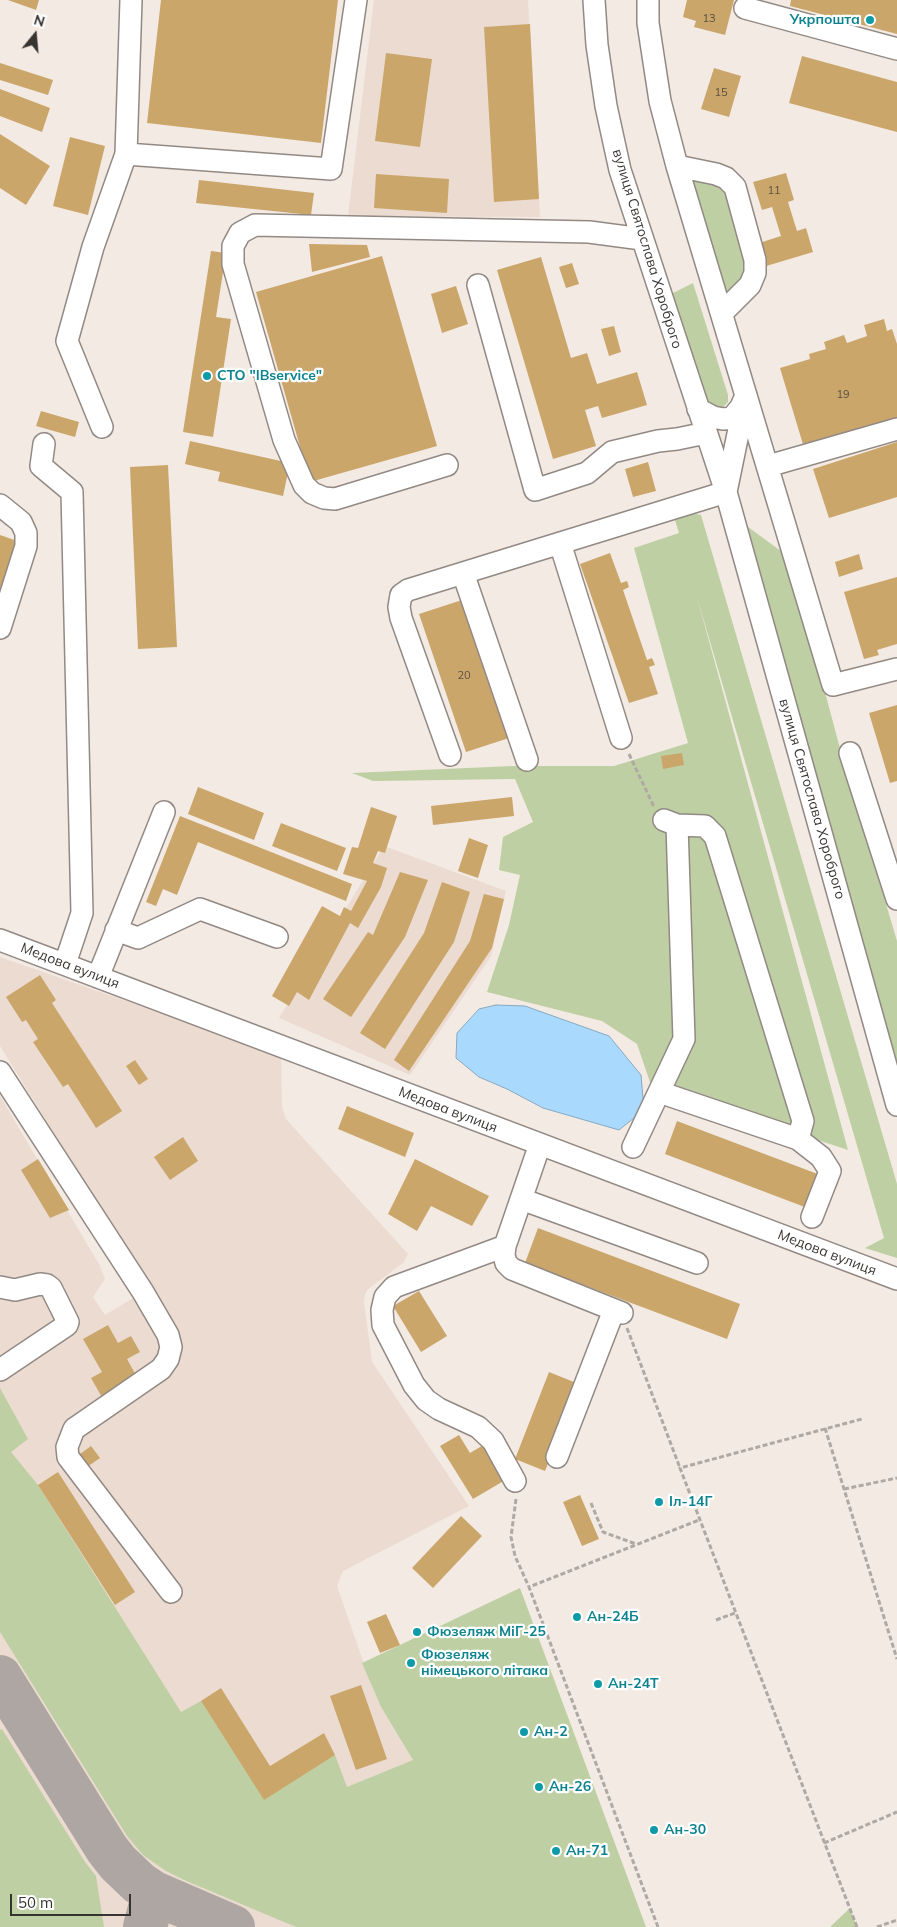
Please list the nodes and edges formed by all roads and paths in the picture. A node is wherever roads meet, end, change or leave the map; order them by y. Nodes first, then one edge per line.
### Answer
1 (131, 0) edge
2 (356, 0) edge
3 (594, 0) edge
4 (648, 0) edge
5 (745, 8) dead end
6 (897, 49) edge
7 (126, 154) junction
8 (677, 166) junction
9 (642, 239) junction
10 (478, 285) dead end
11 (722, 313) junction
12 (747, 393) junction
13 (698, 409) junction
14 (102, 427) dead end
15 (897, 429) edge
16 (706, 433) junction
17 (44, 444) dead end
18 (447, 465) dead end
19 (768, 466) junction
20 (726, 492) junction
21 (0, 505) edge
22 (560, 543) junction
23 (463, 573) junction
24 (0, 628) edge
25 (897, 669) edge
26 (622, 738) joint
27 (850, 753) dead end
28 (450, 755) dead end
29 (527, 760) dead end
30 (164, 812) dead end
31 (671, 822) junction
32 (897, 899) edge
33 (116, 930) junction
34 (277, 937) dead end
35 (0, 940) edge
36 (65, 964) junction
37 (98, 977) junction
38 (0, 1072) edge
39 (658, 1092) junction
40 (897, 1105) edge
41 (798, 1139) junction
42 (540, 1144) junction
43 (633, 1147) dead end
44 (521, 1199) junction
45 (812, 1217) dead end
46 (505, 1246) junction
47 (697, 1263) dead end
48 (897, 1279) edge
49 (0, 1287) edge
50 (618, 1312) junction
51 (0, 1370) edge
52 (862, 1419) dead end
53 (825, 1428) junction
54 (557, 1457) dead end
55 (680, 1468) junction
56 (897, 1478) edge
57 (515, 1481) joint
58 (844, 1489) junction
59 (591, 1503) dead end
60 (699, 1520) junction
61 (636, 1544) junction
62 (529, 1587) junction
63 (171, 1592) dead end
64 (735, 1612) junction
65 (716, 1620) dead end
66 (897, 1659) edge
67 (897, 1812) edge
68 (824, 1842) junction
69 (897, 1920) edge
70 (658, 1927) edge
71 (857, 1927) edge
72 (877, 1927) edge

1 - 7 street
2 - 7 street
3 - 9 street, вулиця Святослава Хороброго
4 - 8 street, вулиця Святослава Хороброго
5 - 6 street
7 - 14 street
8 - 11 street, вулиця Святослава Хороброго
8 - 11 street
9 - 13 street, вулиця Святослава Хороброго
9 - 18 street
10 - 16 street
11 - 12 street, вулиця Святослава Хороброго
12 - 13 street
12 - 19 street, вулиця Святослава Хороброго
12 - 20 street, вулиця Святослава Хороброго
13 - 16 street, вулиця Святослава Хороброго
15 - 19 street
16 - 20 street, вулиця Святослава Хороброго
17 - 36 street
19 - 25 street, вулиця Святослава Хороброго
20 - 22 street
20 - 40 street, вулиця Святослава Хороброго
21 - 24 street
22 - 23 street
22 - 26 street
23 - 28 street
23 - 29 street
26 - 31 path
27 - 32 street
30 - 33 street
31 - 39 street
31 - 41 street
33 - 34 street
33 - 37 street
35 - 36 street, Медова вулиця
36 - 37 street, Медова вулиця
37 - 42 street, Медова вулиця
38 - 63 street
39 - 41 street
39 - 43 street
41 - 45 street
42 - 44 street
42 - 48 street, Медова вулиця
44 - 46 street
44 - 47 street
46 - 50 street
46 - 57 street
49 - 51 street
50 - 54 street
50 - 55 path
52 - 53 path
53 - 55 path
53 - 58 path
55 - 60 path
56 - 58 path
57 - 62 path
58 - 66 path
59 - 61 path
60 - 61 path
60 - 64 path
61 - 62 path
62 - 70 path
64 - 65 path
64 - 68 path
67 - 68 path
68 - 71 path
69 - 72 path

